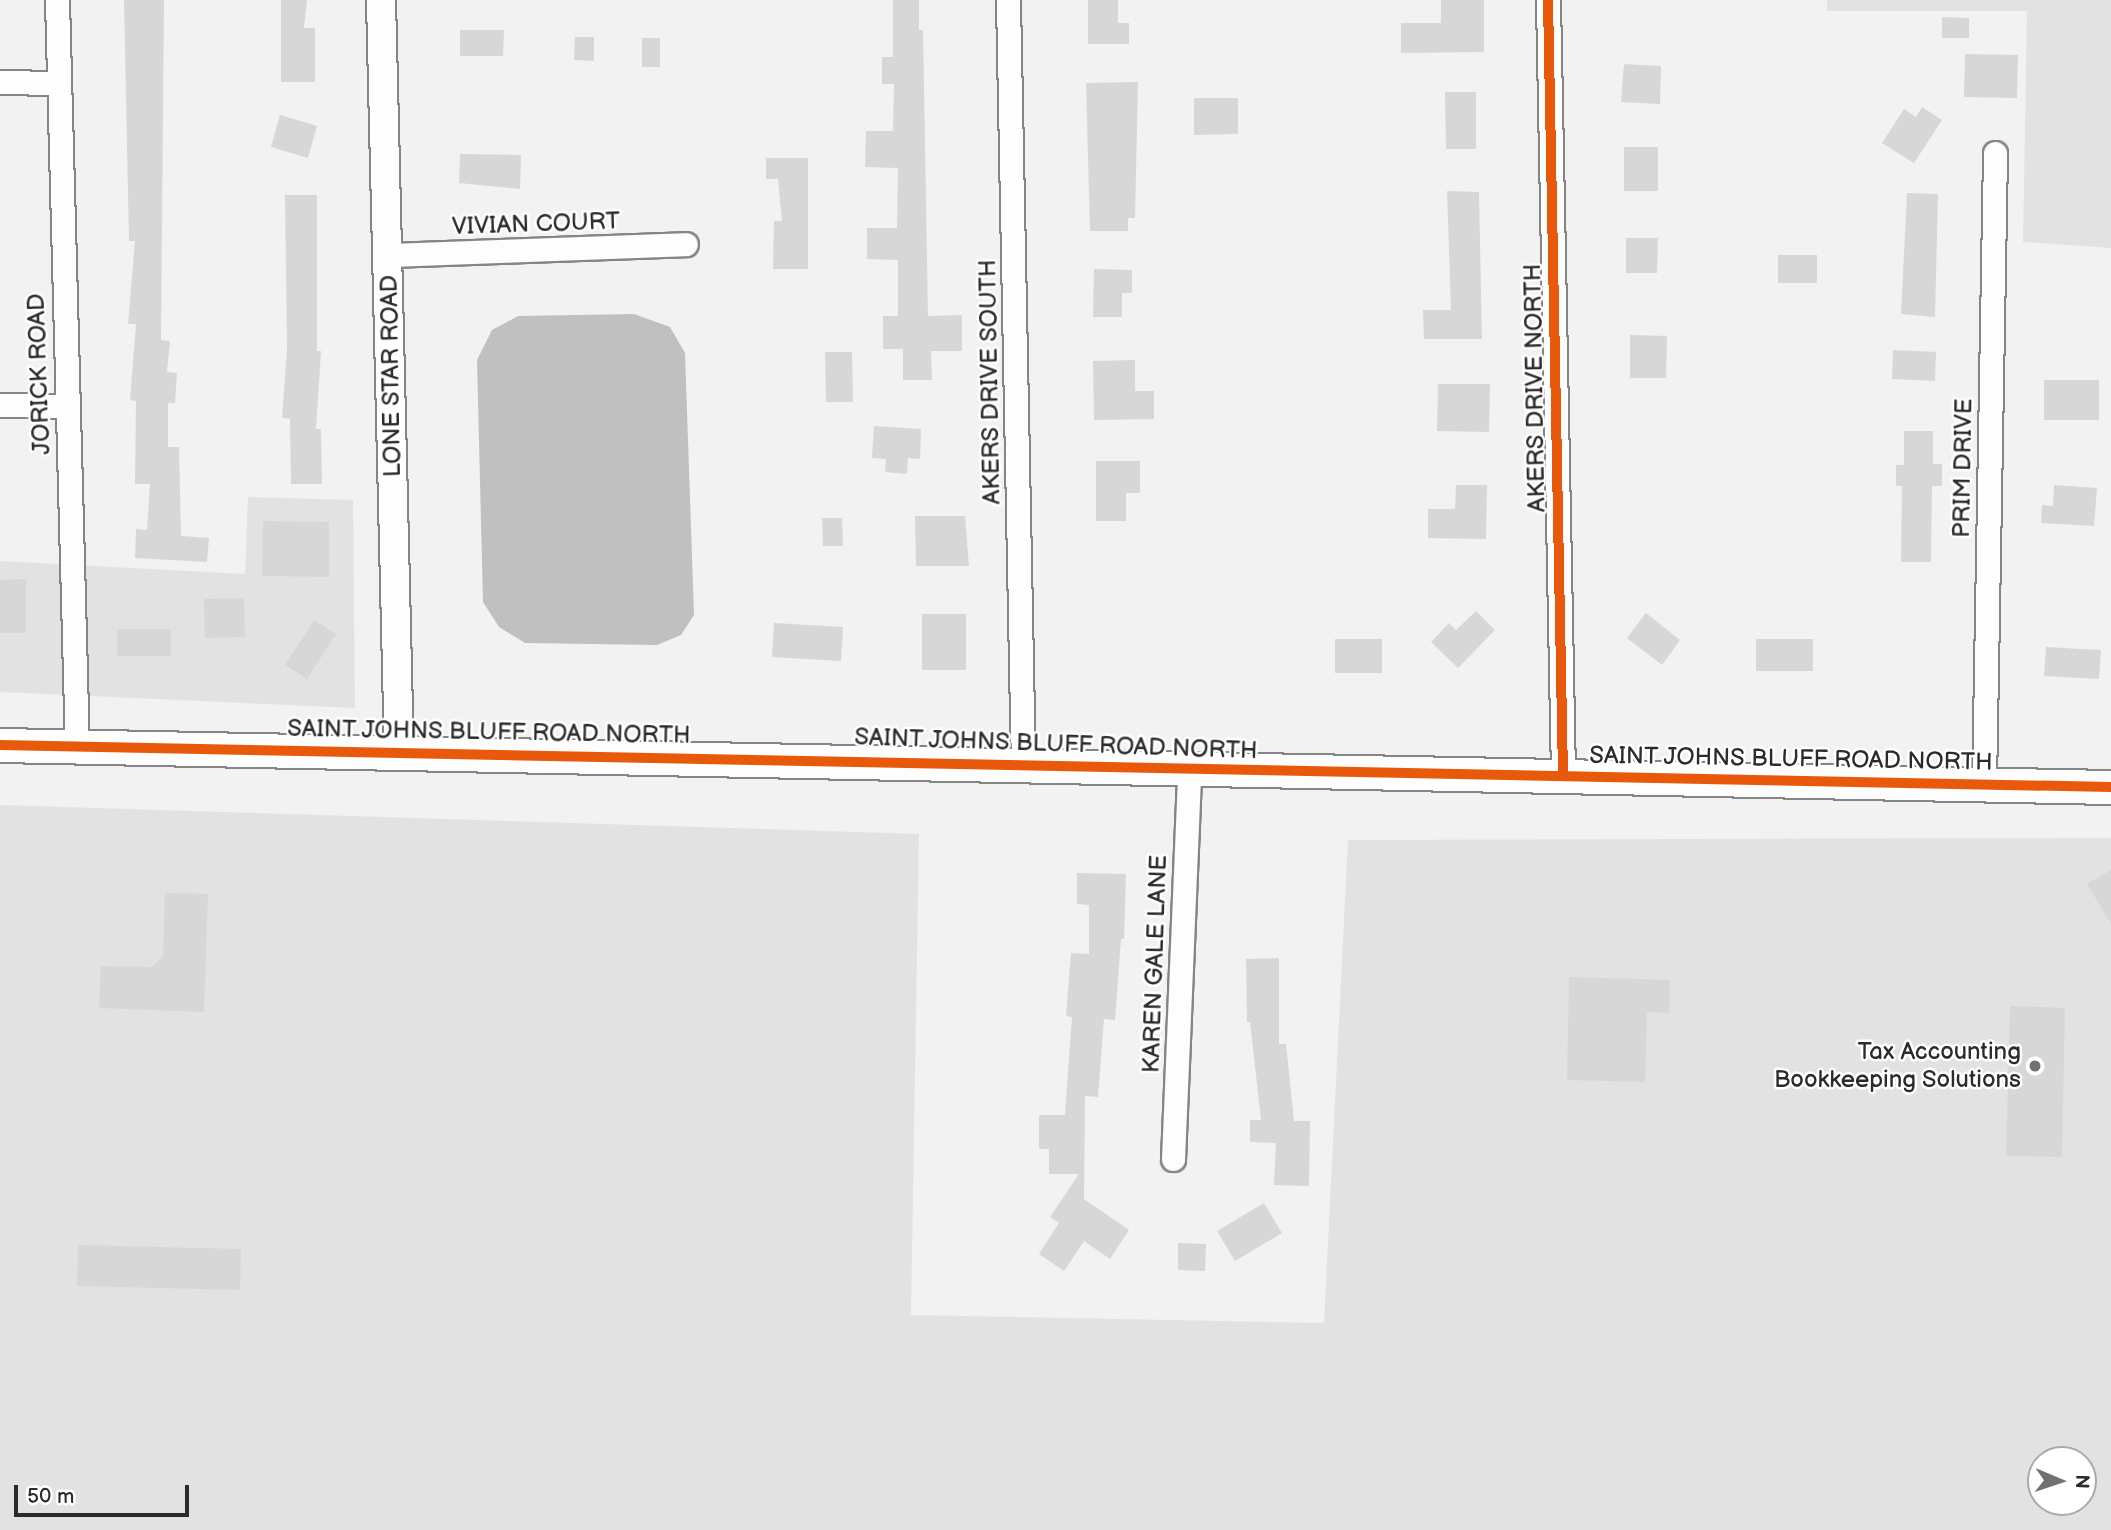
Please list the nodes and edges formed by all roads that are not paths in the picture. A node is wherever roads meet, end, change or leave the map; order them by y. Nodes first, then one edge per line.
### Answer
1 (57, 0) edge
2 (381, 0) edge
3 (1008, 0) edge
4 (1548, 0) edge
5 (0, 82) edge
6 (58, 83) junction
7 (1995, 153) dead end
8 (686, 244) dead end
9 (388, 256) junction
10 (0, 405) edge
11 (66, 406) junction
12 (0, 745) edge
13 (77, 747) junction
14 (400, 752) junction
15 (1023, 764) junction
16 (1189, 770) junction
17 (1563, 775) junction
18 (1984, 784) junction
19 (2111, 787) edge
20 (1173, 1159) dead end

1 - 6 street, JORICK ROAD
2 - 9 street, LONE STAR ROAD
3 - 15 street, AKERS DRIVE SOUTH
4 - 17 street, AKERS DRIVE NORTH
5 - 6 street
6 - 11 street, JORICK ROAD
7 - 18 street, PRIM DRIVE
8 - 9 street, VIVIAN COURT
9 - 14 street, LONE STAR ROAD
10 - 11 street
11 - 13 street, JORICK ROAD
12 - 13 main road, SAINT JOHNS BLUFF ROAD NORTH
13 - 14 main road, SAINT JOHNS BLUFF ROAD NORTH
14 - 15 main road, SAINT JOHNS BLUFF ROAD NORTH
15 - 16 main road, SAINT JOHNS BLUFF ROAD NORTH
16 - 17 main road, SAINT JOHNS BLUFF ROAD NORTH
16 - 20 street, KAREN GALE LANE
17 - 18 main road, SAINT JOHNS BLUFF ROAD NORTH
18 - 19 main road, SAINT JOHNS BLUFF ROAD NORTH

